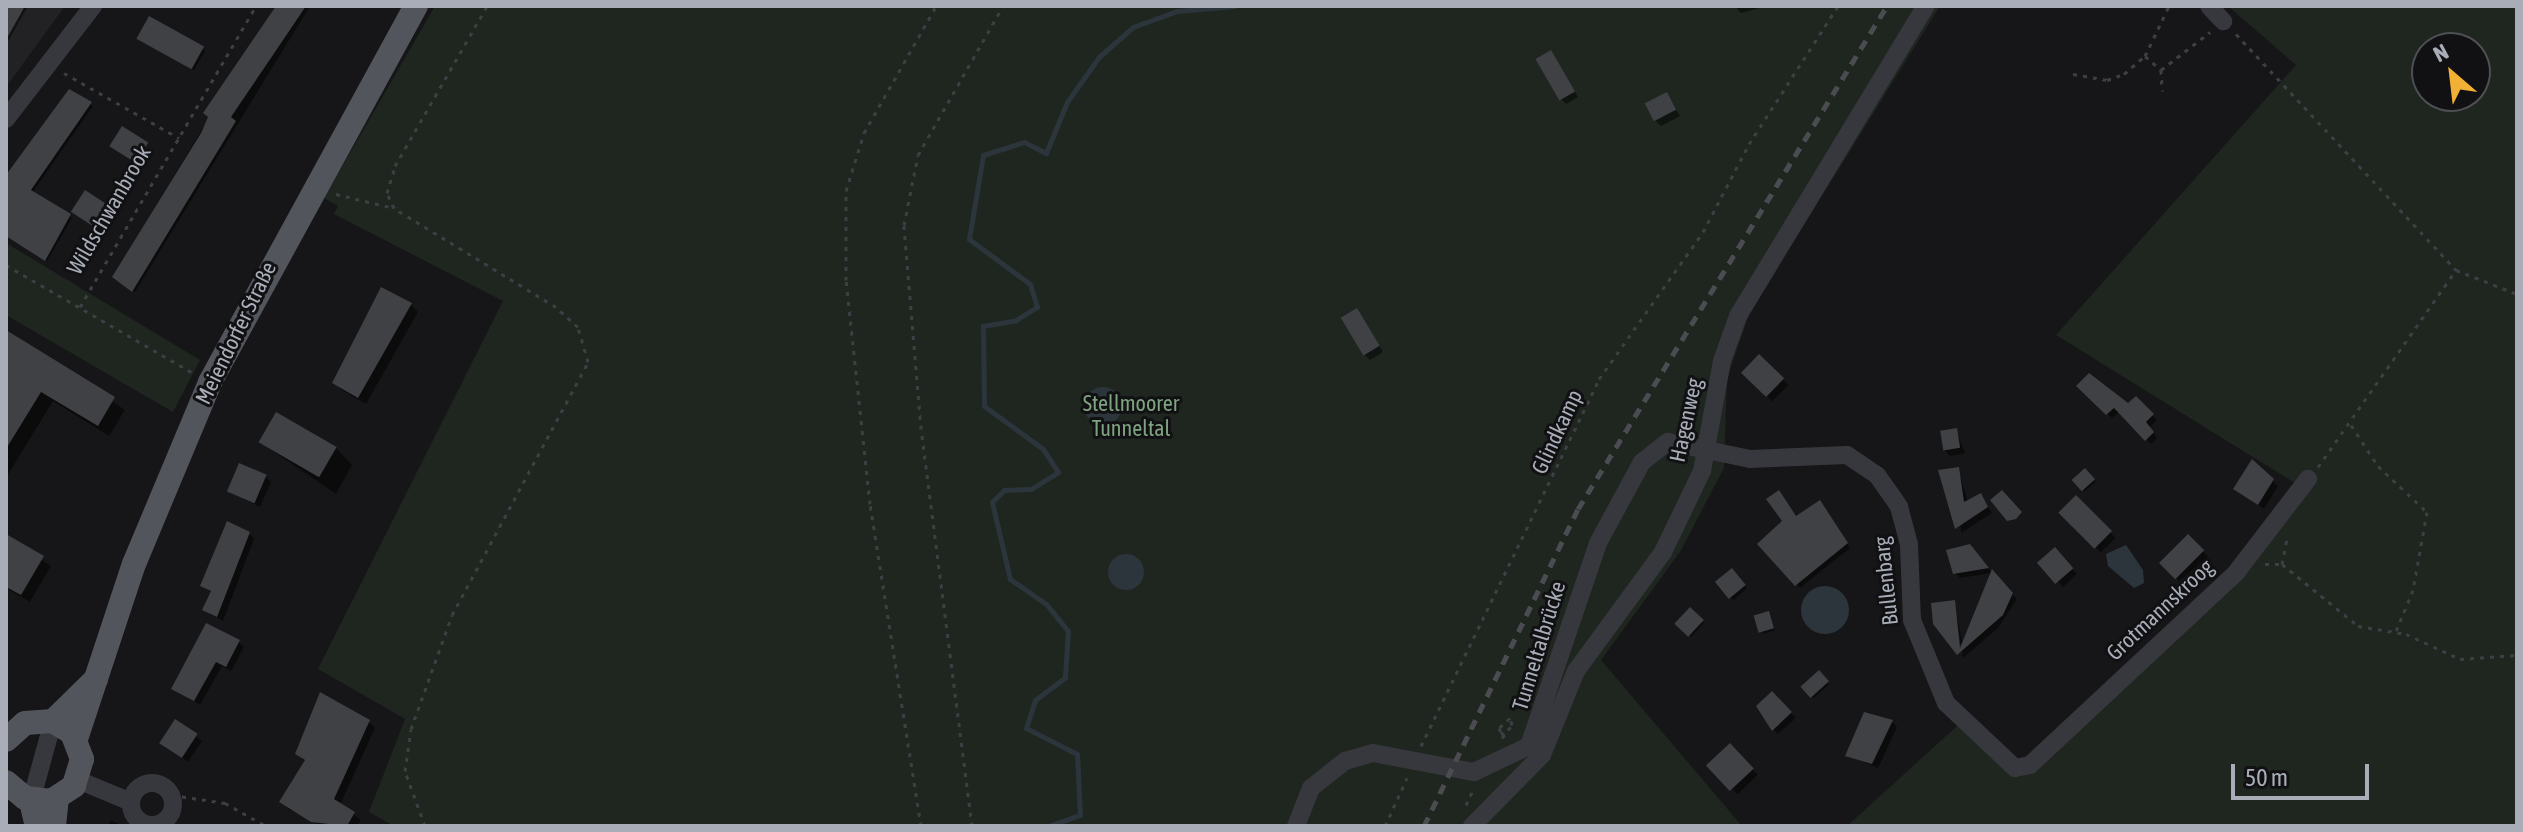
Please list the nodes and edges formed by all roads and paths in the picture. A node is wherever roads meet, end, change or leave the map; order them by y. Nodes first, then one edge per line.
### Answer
1 (93, 6) edge
2 (256, 6) edge
3 (416, 6) edge
4 (487, 6) edge
5 (936, 6) edge
6 (1003, 6) edge
7 (1838, 6) edge
8 (1926, 6) edge
9 (2169, 6) edge
10 (2209, 6) edge
11 (2223, 21) junction
12 (2145, 56) junction
13 (48, 64) junction
14 (2161, 70) junction
15 (2073, 74) dead end
16 (2162, 91) dead end
17 (6, 119) edge
18 (179, 138) junction
19 (325, 190) dead end
20 (394, 208) junction
21 (6, 265) edge
22 (2456, 270) junction
23 (2517, 294) edge
24 (80, 307) junction
25 (210, 382) junction
26 (2351, 425) junction
27 (1708, 449) junction
28 (2308, 479) joint
29 (2235, 574) junction
30 (2396, 631) junction
31 (2515, 650) edge
32 (2517, 655) edge
33 (96, 679) junction
34 (53, 721) junction
35 (1508, 730) dead end
36 (8, 734) edge
37 (76, 739) junction
38 (1508, 739) dead end
39 (1415, 761) dead end
40 (2030, 765) joint
41 (1409, 774) dead end
42 (78, 780) junction
43 (6, 782) edge
44 (172, 795) junction
45 (57, 799) junction
46 (31, 801) junction
47 (131, 802) junction
48 (37, 826) edge
49 (54, 826) edge
50 (266, 826) edge
51 (425, 826) edge
52 (921, 826) edge
53 (972, 826) edge
54 (1296, 826) edge
55 (1385, 826) edge
56 (1472, 826) edge

1 - 13 street
2 - 18 path, Wildschwanbrook
3 - 25 main road, Meiendorfer Straße
4 - 20 path
5 - 52 path
6 - 53 path
7 - 39 path, Glindkamp
8 - 27 street, Hagenweg
9 - 12 path
10 - 11 street
11 - 14 path
11 - 22 path
12 - 14 path
12 - 15 path
13 - 17 street
13 - 18 path, Wildschwanbrook
14 - 16 path
18 - 24 path, Wildschwanbrook
19 - 20 path
20 - 51 path
21 - 24 path
22 - 23 path
22 - 26 path
24 - 25 path
25 - 33 main road, Meiendorfer Straße
26 - 28 path
26 - 30 path
27 - 40 street, Bullenbarg
27 - 54 street, Tunneltalbrücke
27 - 56 street, Hagenweg
28 - 29 street, Grotmannskroog
29 - 30 path
29 - 40 street, Grotmannskroog
30 - 31 path
31 - 32 path
33 - 34 main road, Meiendorfer Straße
33 - 37 main road, Meiendorfer Straße
34 - 36 main road
34 - 37 main road
34 - 46 street
35 - 38 path
37 - 42 main road, Meiendorfer Straße
41 - 55 path
42 - 45 main road
42 - 47 street
43 - 46 main road
44 - 47 street
44 - 47 street
44 - 50 path
45 - 46 main road
45 - 49 main road
46 - 48 main road

